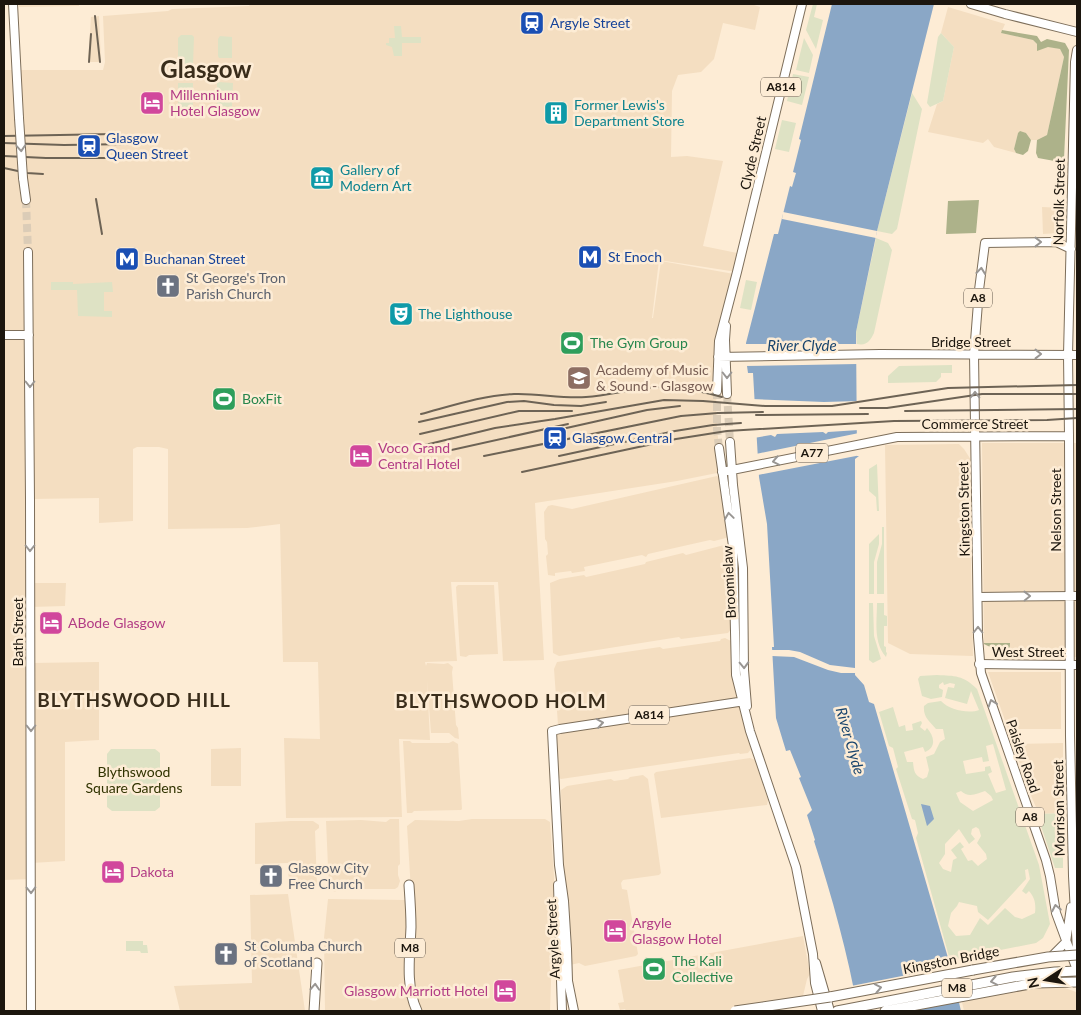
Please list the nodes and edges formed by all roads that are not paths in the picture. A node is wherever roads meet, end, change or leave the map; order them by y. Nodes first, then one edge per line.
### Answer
1 (12, 4) edge
2 (802, 4) edge
3 (970, 4) edge
4 (1077, 32) edge
5 (1077, 50) edge
6 (26, 199) tunnel mouth
7 (1071, 229) junction
8 (1056, 242) junction
9 (1071, 249) junction
10 (28, 252) tunnel mouth
11 (729, 308) junction
12 (4, 335) edge
13 (29, 335) junction
14 (974, 354) junction
15 (1077, 354) edge
16 (1068, 355) junction
17 (718, 356) junction
18 (726, 356) junction
19 (717, 392) tunnel mouth
20 (727, 394) tunnel mouth
21 (975, 436) junction
22 (1069, 436) junction
23 (730, 442) tunnel mouth
24 (719, 448) tunnel mouth
25 (732, 470) junction
26 (722, 472) junction
27 (1073, 596) edge
28 (978, 597) junction
29 (979, 664) junction
30 (1074, 665) edge
31 (744, 701) junction
32 (1074, 736) edge
33 (559, 866) junction
34 (409, 885) dead end
35 (1073, 885) junction
36 (1066, 942) junction
37 (1075, 952) edge
38 (1052, 956) dead end
39 (317, 963) dead end
40 (1077, 970) edge
41 (1077, 982) edge
42 (825, 996) junction
43 (784, 1007) junction
44 (31, 1011) edge
45 (314, 1011) edge
46 (417, 1011) edge
47 (562, 1011) edge
48 (572, 1011) edge
49 (735, 1011) edge
50 (739, 1011) edge
51 (758, 1011) edge
52 (764, 1011) edge
53 (822, 1011) edge
54 (830, 1011) edge
55 (837, 1011) edge
56 (885, 1011) edge

1 -> 6 main road, bridge
2 - 11 main road, Clyde Street / A814
3 - 4 main road
5 - 7 main road, Norfolk Street / A8
7 - 8 main road
7 - 9 main road, Norfolk Street / A8
8 - 9 main road, A8
14 -> 8 main road, A8
9 - 16 main road, Norfolk Street / A8
10 - 13 main road, Bath Street
11 - 17 main road, Clyde Street
11 - 18 main road, Clyde Street / A814
12 - 13 main road
13 -> 44 main road, Bath Street
14 -> 16 main road, Bridge Street
14 - 18 main road, Bridge Street
21 -> 14 main road, Kingston Street / A8
15 - 16 main road, Bridge Street
16 - 22 main road, Nelson Street / A8
17 - 18 main road, Bridge Street
17 - 19 main road
18 -> 20 main road, A814
21 - 22 main road, Commerce Street / A77
21 -> 25 main road, Commerce Street / A77
21 - 28 main road, Kingston Street / A8
22 - 27 main road, Nelson Street / A8
23 - 25 main road, Broomielaw
24 - 26 main road, Broomielaw
25 - 26 main road, A77
25 -> 31 main road, Broomielaw
31 -> 26 main road, Broomielaw
28 -> 27 main road
27 - 30 main road, Nelson Street / A8
29 -> 28 main road, Kingston Street / A8
29 - 30 main road, West Street
36 -> 29 main road, Paisley Road / A8
30 - 32 main road, Morrison Street / A8
33 -> 31 main road, Argyle Street / A814
31 - 42 main road, Broomielaw
32 - 35 main road, Morrison Street / A8
33 - 47 main road, Argyle Street / A814
33 - 48 main road, Argyle Street / A814
34 - 46 highway, M8
35 - 36 main road
35 - 37 main road, Morrison Street / A8
36 - 37 main road, Paisley Road / A8
36 - 38 main road
37 - 40 main road, Paisley Road / A8
42 -> 37 highway, Kingston Bridge / M8, bridge
45 -> 39 highway
40 -> 55 highway, Kingston Bridge / M8
41 - 56 highway
42 - 43 highway, M8, bridge
42 - 49 highway, bridge
42 - 50 main road
42 - 53 main road
42 - 54 main road
43 - 51 highway, M8, bridge
43 - 52 highway, M8, bridge

